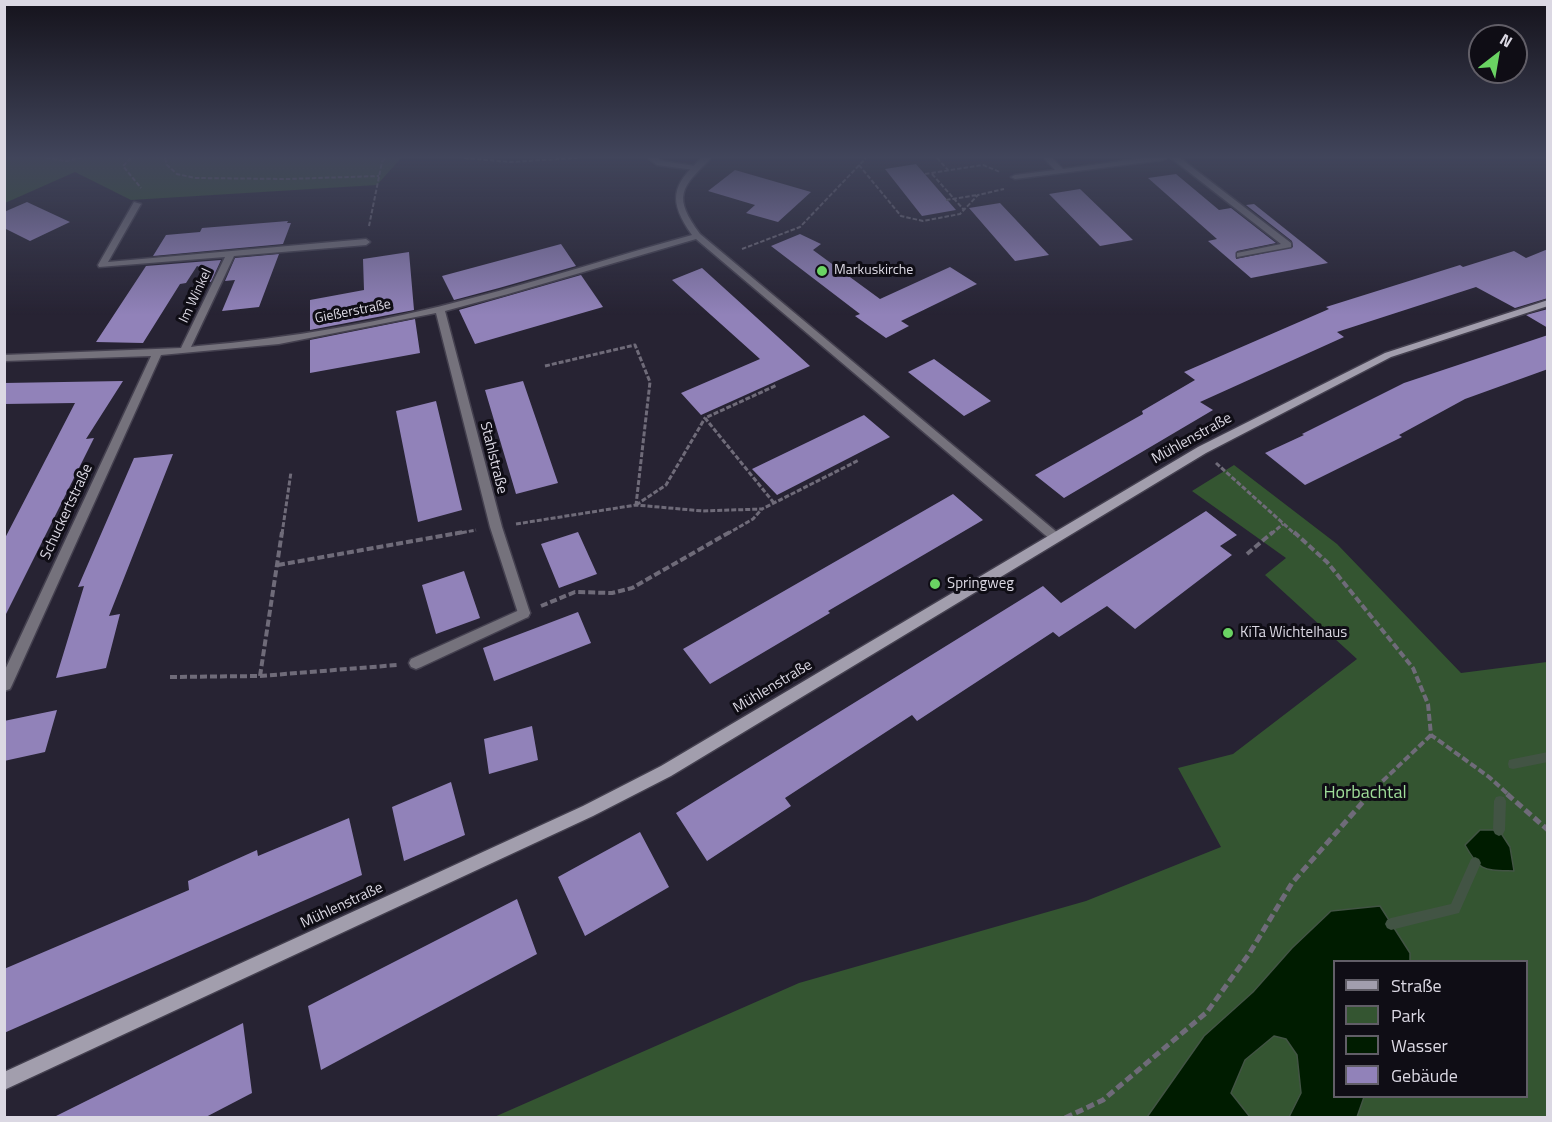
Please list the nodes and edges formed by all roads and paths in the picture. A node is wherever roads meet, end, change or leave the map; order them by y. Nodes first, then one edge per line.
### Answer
1 (133, 210) edge
2 (372, 210) edge
3 (682, 210) edge
4 (816, 210) edge
5 (896, 210) edge
6 (964, 210) edge
7 (1243, 210) edge
8 (368, 228) dead end
9 (697, 236) junction
10 (366, 242) dead end
11 (231, 253) junction
12 (1240, 255) dead end
13 (721, 257) junction
14 (1548, 303) edge
15 (440, 309) junction
16 (185, 350) junction
17 (158, 352) junction
18 (4, 358) edge
19 (545, 366) dead end
20 (777, 385) dead end
21 (705, 418) junction
22 (1202, 450) junction
23 (859, 460) dead end
24 (291, 472) dead end
25 (774, 503) junction
26 (636, 505) junction
27 (762, 509) junction
28 (1283, 524) junction
29 (496, 527) junction
30 (1055, 537) junction
31 (1247, 554) dead end
32 (278, 565) junction
33 (524, 613) junction
34 (416, 663) joint
35 (260, 676) junction
36 (170, 677) dead end
37 (5, 686) edge
38 (1431, 735) junction
39 (1548, 830) edge
40 (4, 1081) edge
41 (1065, 1118) edge

1 - 11 street, Im Winkel
2 - 8 path
3 - 9 street
4 - 13 path
5 - 6 path
7 - 12 street
9 - 13 street
9 - 15 street, Gießerstraße
10 - 11 street, Im Winkel
11 - 16 street, Im Winkel
13 - 30 street
14 - 22 street, Mühlenstraße
15 - 16 street, Gießerstraße
15 - 29 street, Stahlstraße
16 - 17 street, Gießerstraße
17 - 18 street, Gießerstraße
17 - 37 street, Schuckertstraße
19 - 26 path
20 - 21 path
21 - 25 path
21 - 26 path
22 - 28 path
22 - 30 street, Mühlenstraße
23 - 25 path
24 - 32 path
25 - 27 path
26 - 27 path
26 - 29 path
27 - 33 path
28 - 31 path
28 - 38 path
29 - 32 path
29 - 33 street, Stahlstraße
30 - 40 street, Mühlenstraße
32 - 35 path
33 - 34 street
34 - 35 path
35 - 36 path
38 - 39 path
38 - 41 path

